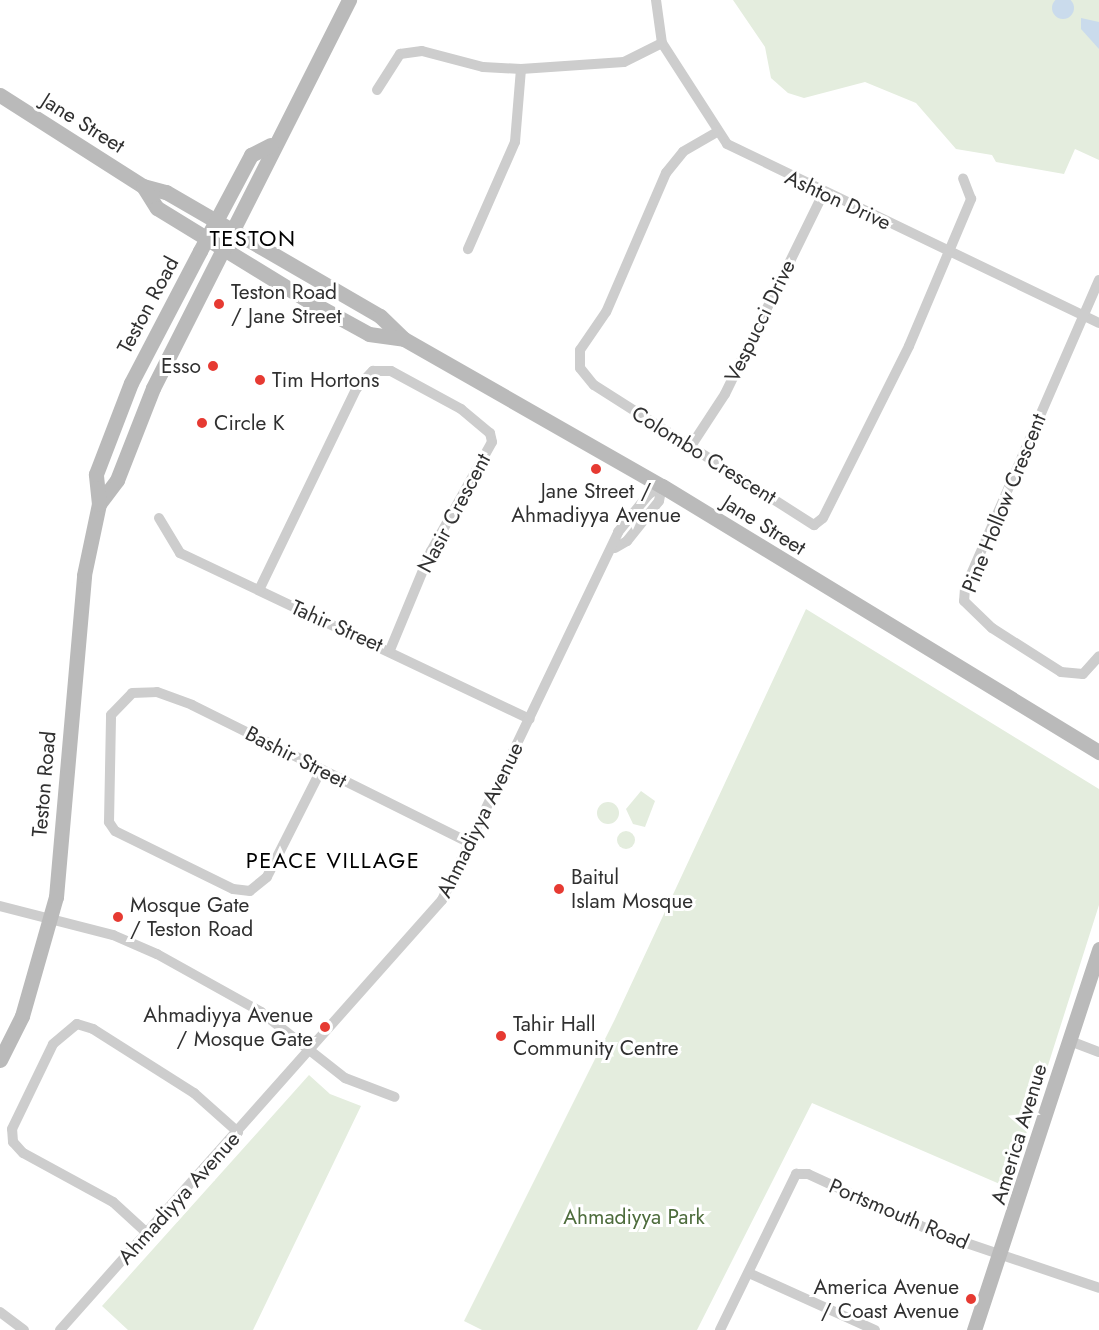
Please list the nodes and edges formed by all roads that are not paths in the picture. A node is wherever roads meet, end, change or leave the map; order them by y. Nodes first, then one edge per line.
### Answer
1 (349, 0) edge
2 (656, 0) edge
3 (662, 43) junction
4 (521, 69) junction
5 (377, 90) dead end
6 (0, 95) edge
7 (717, 132) junction
8 (272, 145) junction
9 (963, 178) dead end
10 (143, 186) junction
11 (823, 194) junction
12 (216, 220) junction
13 (235, 231) junction
14 (207, 238) junction
15 (226, 249) junction
16 (468, 249) dead end
17 (948, 252) junction
18 (1099, 280) edge
19 (1083, 317) junction
20 (1099, 323) edge
21 (404, 339) junction
22 (691, 446) junction
23 (662, 486) junction
24 (99, 504) junction
25 (159, 518) dead end
26 (259, 590) junction
27 (390, 650) junction
28 (1099, 656) edge
29 (530, 719) junction
30 (1099, 751) edge
31 (321, 770) junction
32 (472, 844) junction
33 (0, 906) edge
34 (50, 920) junction
35 (1099, 949) edge
36 (1070, 1041) junction
37 (309, 1052) junction
38 (1099, 1052) edge
39 (0, 1060) edge
40 (394, 1097) dead end
41 (238, 1132) junction
42 (148, 1234) junction
43 (1003, 1253) junction
44 (750, 1274) junction
45 (1099, 1288) edge
46 (0, 1312) edge
47 (24, 1330) edge
48 (60, 1330) edge
49 (720, 1330) edge
50 (875, 1330) edge
51 (974, 1330) edge

1 - 8 main road, Teston Road
2 - 3 street, Ashton Drive
3 - 4 street
3 - 7 street, Ashton Drive
4 - 5 street
4 - 16 street
6 - 10 main road, Jane Street
7 - 11 street, Ashton Drive
7 - 22 street, Colombo Crescent
8 - 12 main road, Teston Road
8 - 13 main road, Teston Road
9 - 17 street
10 - 12 main road, Jane Street
10 - 14 main road, Jane Street
11 - 17 street, Ashton Drive
11 - 22 street, Vespucci Drive
12 - 13 main road, Jane Street
12 - 14 main road, Teston Road
13 - 15 main road, Teston Road
13 - 21 main road, Jane Street
14 - 15 main road, Jane Street
14 - 24 main road, Teston Road
15 - 21 main road, Jane Street
15 - 24 main road, Teston Road
17 - 19 street, Ashton Drive
17 - 22 street, Colombo Crescent
18 - 19 street
19 - 20 street, Ashton Drive
19 - 28 street, Pine Hollow Crescent
21 - 23 main road, Jane Street
23 - 29 street, Ahmadiyya Avenue
23 - 30 main road, Jane Street
24 - 34 main road, Teston Road
25 - 26 street, Tahir Street
26 - 27 street, Tahir Street
26 - 27 street, Nasir Crescent
27 - 29 street, Tahir Street
29 - 32 street, Ahmadiyya Avenue
31 - 31 street, Bashir Street
31 - 32 street, Bashir Street
32 - 37 street, Ahmadiyya Avenue
33 - 34 street
34 - 37 street
34 - 39 main road, Teston Road
35 - 36 main road, America Avenue
36 - 38 street
36 - 43 main road, America Avenue
37 - 40 street
37 - 41 street, Ahmadiyya Avenue
41 - 42 street, Ahmadiyya Avenue
41 - 42 street
42 - 48 street, Ahmadiyya Avenue
43 - 44 street, Portsmouth Road
43 - 45 street, Portsmouth Road
43 - 51 main road, America Avenue
44 - 49 street
44 - 50 street
46 - 47 street

